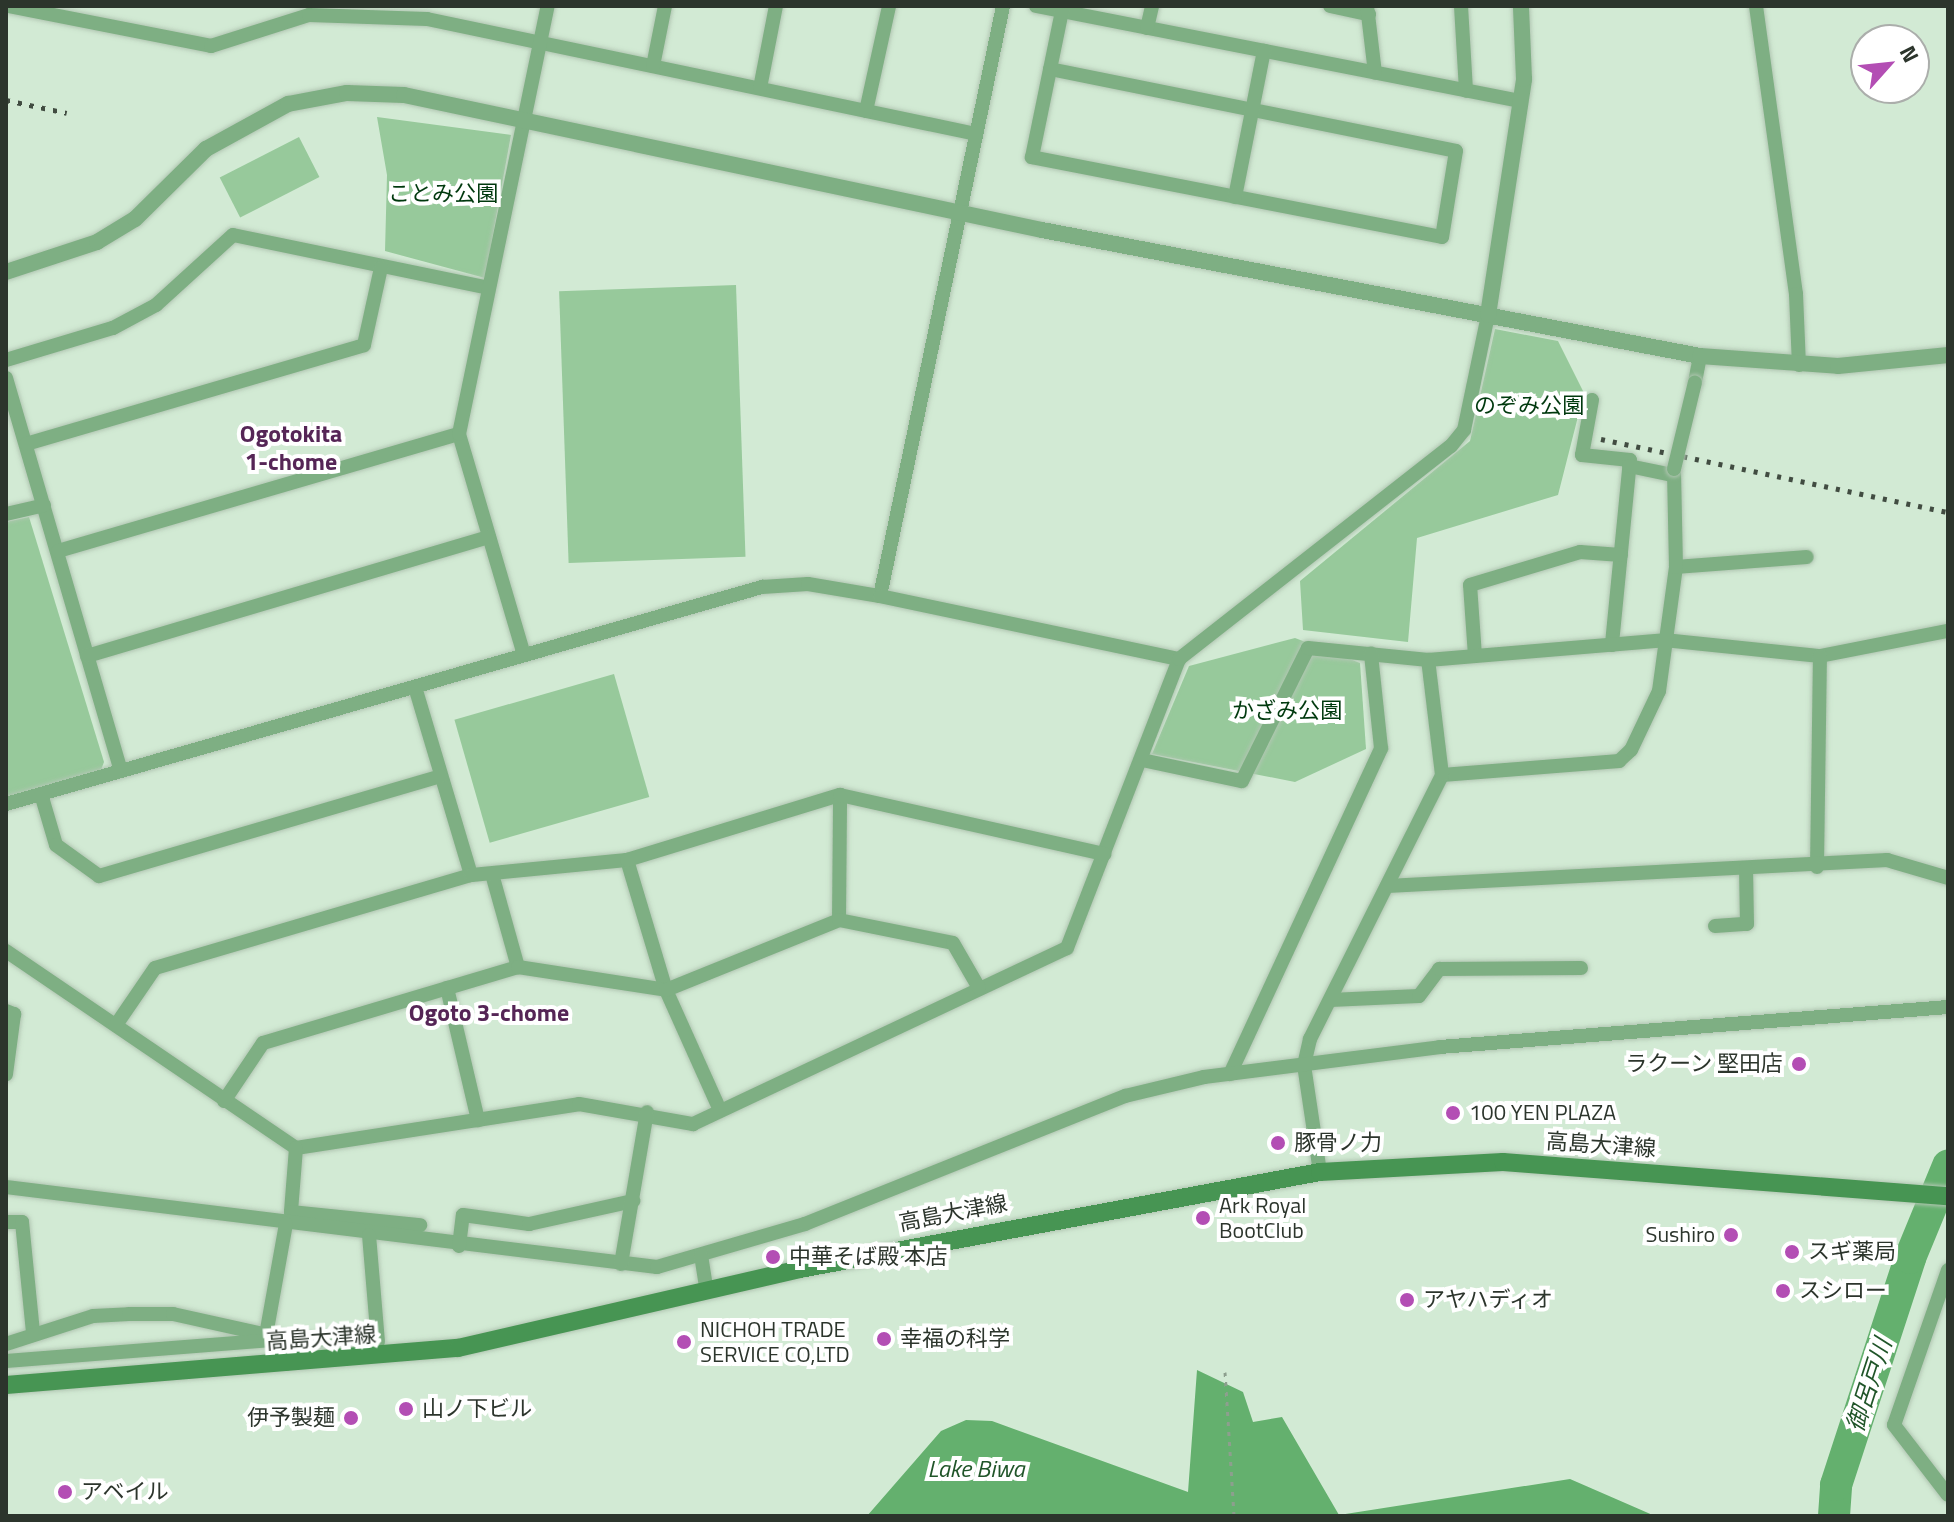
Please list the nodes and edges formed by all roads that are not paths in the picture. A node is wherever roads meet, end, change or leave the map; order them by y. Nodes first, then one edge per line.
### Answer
1 (8, 6) edge
2 (548, 6) edge
3 (665, 6) edge
4 (776, 6) edge
5 (889, 6) edge
6 (1003, 6) edge
7 (1036, 6) edge
8 (1152, 6) edge
9 (1330, 6) edge
10 (1461, 6) edge
11 (1521, 6) edge
12 (1756, 6) edge
13 (1063, 9) edge
14 (310, 10) edge
15 (1368, 10) edge
16 (71, 12) edge
17 (428, 12) edge
18 (1147, 28) junction
19 (540, 43) junction
20 (1264, 51) junction
21 (653, 66) junction
22 (1050, 69) junction
23 (1375, 73) junction
24 (760, 88) junction
25 (1466, 91) junction
26 (1521, 101) junction
27 (1253, 110) junction
28 (866, 111) junction
29 (524, 121) junction
30 (976, 134) junction
31 (1235, 197) junction
32 (960, 212) junction
33 (381, 268) junction
34 (6, 272) edge
35 (489, 288) junction
36 (1488, 315) junction
37 (1948, 355) edge
38 (1700, 356) junction
39 (6, 360) edge
40 (1799, 365) junction
41 (6, 378) edge
42 (1592, 400) dead end
43 (459, 434) junction
44 (26, 444) junction
45 (1629, 466) junction
46 (1673, 472) junction
47 (44, 505) junction
48 (6, 514) edge
49 (489, 537) junction
50 (58, 551) junction
51 (1621, 555) junction
52 (1807, 557) dead end
53 (1676, 567) junction
54 (880, 596) junction
55 (1948, 631) edge
56 (1664, 640) junction
57 (1612, 645) junction
58 (1371, 654) junction
59 (524, 655) junction
60 (87, 656) junction
61 (1475, 656) junction
62 (1820, 656) junction
63 (1179, 659) junction
64 (1428, 660) junction
65 (415, 687) junction
66 (1142, 760) junction
67 (121, 771) junction
68 (1442, 775) junction
69 (441, 776) junction
70 (41, 794) junction
71 (840, 795) junction
72 (6, 804) edge
73 (1104, 854) junction
74 (627, 860) junction
75 (1817, 867) junction
76 (1746, 868) junction
77 (492, 874) junction
78 (471, 875) junction
79 (1948, 878) edge
80 (1387, 886) junction
81 (839, 920) junction
82 (1715, 926) dead end
83 (6, 951) edge
84 (518, 967) junction
85 (1581, 968) dead end
86 (447, 988) junction
87 (979, 988) junction
88 (666, 990) junction
89 (1330, 1000) junction
90 (1948, 1007) edge
91 (6, 1011) edge
92 (116, 1025) junction
93 (1304, 1065) junction
94 (6, 1074) edge
95 (1230, 1074) junction
96 (224, 1101) junction
97 (720, 1110) junction
98 (647, 1112) junction
99 (478, 1120) junction
100 (296, 1148) junction
101 (1320, 1172) junction
102 (6, 1187) edge
103 (1948, 1196) edge
104 (633, 1201) junction
105 (297, 1221) junction
106 (6, 1222) edge
107 (420, 1225) dead end
108 (369, 1235) junction
109 (459, 1246) junction
110 (701, 1255) junction
111 (621, 1264) junction
112 (1948, 1270) edge
113 (707, 1292) junction
114 (33, 1332) junction
115 (266, 1335) junction
116 (377, 1336) junction
117 (284, 1339) junction
118 (6, 1344) edge
119 (381, 1357) junction
120 (6, 1361) edge
121 (287, 1364) junction
122 (6, 1385) edge
123 (1948, 1495) edge

1 - 16 street
2 - 19 street
3 - 21 street
4 - 24 street
5 - 28 street
6 - 30 street
7 - 13 street
8 - 18 street
9 - 15 street
10 - 25 street
11 - 26 street
12 - 40 street
13 - 18 street
13 - 22 street
14 - 16 street
14 - 17 street
15 - 23 street
17 - 19 street
18 - 20 street
19 - 21 street
19 - 29 street
20 - 23 street
20 - 27 street
21 - 24 street
22 - 27 street
22 - 31 street
23 - 25 street
24 - 28 street
25 - 26 street
26 - 36 street
27 - 31 street
27 - 31 street
28 - 30 street
29 - 32 street
29 - 34 street
29 - 35 street
30 - 32 street
32 - 36 street
32 - 54 street
33 - 35 street
33 - 39 street
33 - 44 street
35 - 43 street
36 - 38 street
36 - 63 street
37 - 40 street
38 - 40 street
38 - 46 street, bridge
41 - 44 street
42 - 45 street
43 - 49 street
43 - 50 street
44 - 47 street
45 - 46 street
45 - 51 street
46 - 53 street
47 - 48 street
47 - 50 street
49 - 59 street
49 - 60 street
50 - 60 street
51 - 57 street
51 - 61 street
52 - 53 street
53 - 56 street
54 - 59 street
54 - 63 street
55 - 62 street
56 - 57 street
56 - 62 street
56 - 68 street
57 - 61 street
58 - 64 street
58 - 66 street
58 - 95 street
59 - 65 street
60 - 67 street
61 - 64 street
62 - 75 street
63 - 66 street
64 - 68 street
65 - 67 street
65 - 69 street
66 - 73 street
67 - 70 street
68 - 80 street
69 - 70 street
69 - 78 street
70 - 72 street
71 - 73 street
71 - 74 street
71 - 81 street
73 - 87 street
74 - 77 street
74 - 88 street
75 - 76 street
75 - 79 street
76 - 80 street
76 - 82 street
77 - 78 street
77 - 84 street
78 - 92 street
80 - 89 street
81 - 87 street
81 - 88 street
83 - 92 street
84 - 86 street
84 - 88 street
85 - 89 street
86 - 96 street
86 - 99 street
87 - 97 street
88 - 97 street
89 - 93 street
90 - 93 street
91 - 94 street
92 - 96 street
93 - 95 street
93 - 101 street
95 - 110 street
96 - 100 street
97 - 98 street
98 - 99 street
98 - 104 street
99 - 100 street
100 - 105 street
101 - 103 main road, 高島大津線
101 - 113 main road, 高島大津線
102 - 105 street
104 - 109 street
104 - 111 street
105 - 107 street
105 - 108 street
105 - 115 street
106 - 114 street
108 - 109 street
108 - 116 street
109 - 111 street
110 - 111 street
110 - 113 street
112 - 123 street
113 - 119 main road, 高島大津線
114 - 115 street
114 - 118 street
115 - 117 street
116 - 117 street
116 - 119 street
117 - 120 street
117 - 121 street
119 - 121 main road, 高島大津線
121 - 122 main road, 高島大津線

